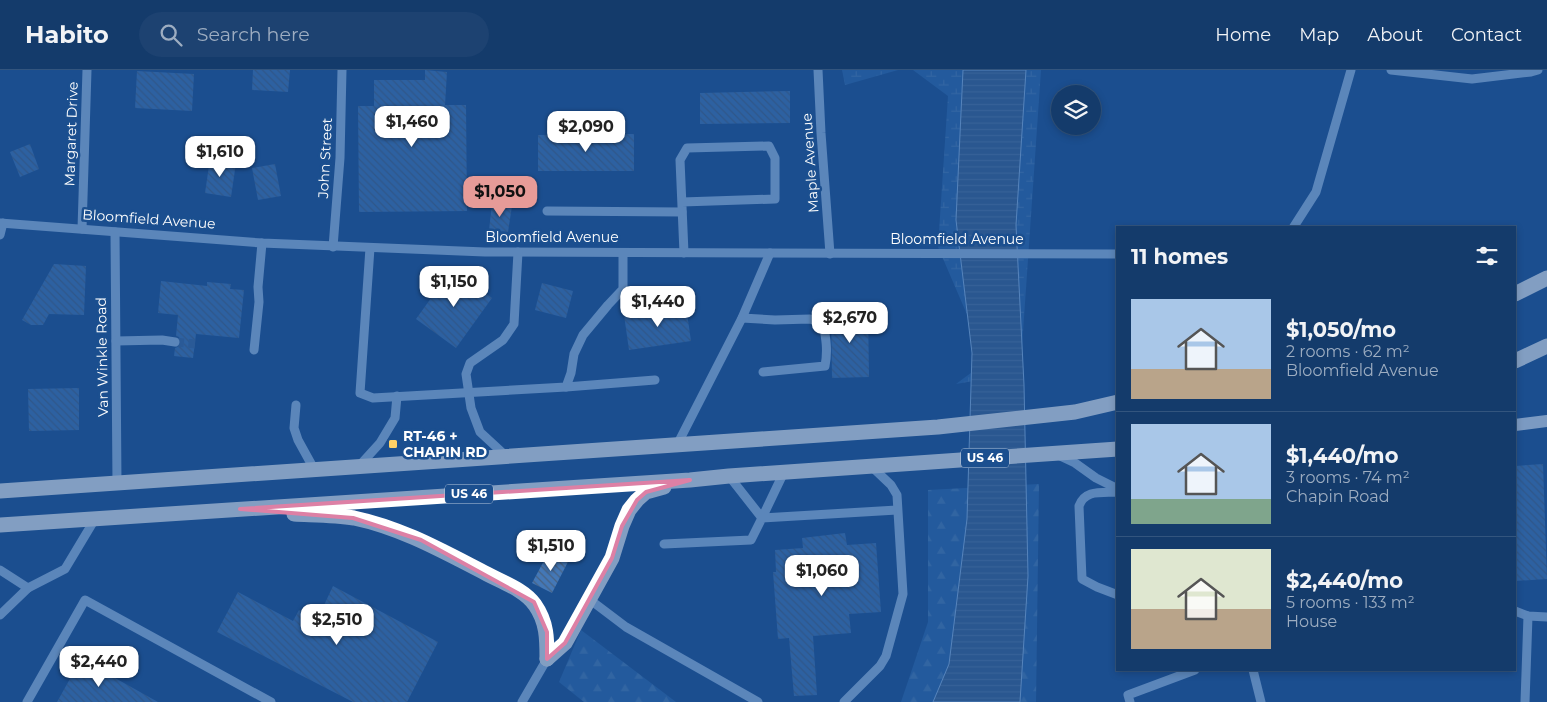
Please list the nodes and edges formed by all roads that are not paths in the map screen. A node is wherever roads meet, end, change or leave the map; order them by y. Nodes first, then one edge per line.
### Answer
1 (87, 70) edge
2 (342, 70) edge
3 (818, 70) edge
4 (1351, 70) edge
5 (1390, 70) edge
6 (1538, 70) edge
7 (682, 207) junction
8 (547, 211) dead end
9 (1, 223) edge
10 (1294, 226) edge
11 (82, 229) junction
12 (115, 232) junction
13 (0, 235) edge
14 (262, 243) junction
15 (334, 247) junction
16 (370, 248) junction
17 (518, 252) junction
18 (623, 253) junction
19 (684, 253) junction
20 (770, 253) junction
21 (830, 254) junction
22 (1116, 254) edge
23 (1547, 278) edge
24 (1516, 294) edge
25 (742, 318) junction
26 (116, 341) junction
27 (175, 342) tunnel mouth
28 (1547, 346) edge
29 (254, 350) dead end
30 (1516, 352) edge
31 (1547, 352) edge
32 (1516, 361) edge
33 (763, 372) dead end
34 (655, 380) dead end
35 (566, 387) junction
36 (470, 392) junction
37 (397, 396) junction
38 (1116, 402) edge
39 (296, 405) dead end
40 (1116, 408) edge
41 (1075, 412) junction
42 (1547, 421) edge
43 (1516, 425) edge
44 (677, 445) junction
45 (1116, 449) edge
46 (1053, 453) junction
47 (506, 456) junction
48 (360, 465) junction
49 (871, 466) junction
50 (314, 469) junction
51 (784, 472) junction
52 (729, 476) junction
53 (690, 480) junction
54 (117, 482) junction
55 (1116, 489) edge
56 (1116, 490) edge
57 (0, 491) edge
58 (240, 510) junction
59 (898, 510) junction
60 (762, 518) junction
61 (95, 519) junction
62 (0, 525) edge
63 (664, 544) dead end
64 (0, 570) edge
65 (28, 588) junction
66 (1116, 593) edge
67 (589, 599) junction
68 (1516, 611) edge
69 (0, 615) edge
70 (1528, 616) junction
71 (1547, 617) edge
72 (547, 659) junction
73 (1192, 671) edge
74 (1253, 671) edge
75 (27, 702) edge
76 (271, 702) edge
77 (522, 702) edge
78 (758, 702) edge
79 (844, 702) edge
80 (1130, 702) edge
81 (1261, 702) edge
82 (1525, 702) edge

1 - 11 street, Margaret Drive
2 - 15 street, John Street
3 - 21 street, Maple Avenue
4 - 10 street
5 - 6 street
7 - 7 street
7 - 8 street
7 - 19 street
9 - 11 street, Bloomfield Avenue
9 - 13 street
11 - 12 street, Bloomfield Avenue
12 - 14 street, Bloomfield Avenue
12 - 26 street, Van Winkle Road
14 - 15 street, Bloomfield Avenue
14 - 29 street
15 - 16 street, Bloomfield Avenue
16 - 17 street, Bloomfield Avenue
16 - 37 street
17 - 18 street, Bloomfield Avenue
17 - 36 street
18 - 19 street, Bloomfield Avenue
18 - 35 street
19 - 20 street, Bloomfield Avenue
20 - 21 street, Bloomfield Avenue
20 - 25 street
21 - 22 street, Bloomfield Avenue
23 - 24 highway
25 - 33 street
25 - 44 street
26 - 27 street
26 - 54 street, Van Winkle Road
28 - 32 highway
30 - 31 main road
34 - 35 street
35 - 36 street
36 - 37 street
36 - 47 street
37 - 48 street
38 - 41 highway
39 - 50 street
40 - 41 main road
41 - 44 highway
42 - 43 main road
44 - 47 highway
45 - 46 highway, US 46
46 - 49 highway, US 46
46 - 55 street
47 - 48 highway
48 - 50 highway
49 - 51 highway, US 46
49 - 59 street
50 - 54 highway
51 - 52 highway, US 46
51 - 60 street
52 - 53 highway, US 46
52 - 60 street
53 - 58 highway, US 46
53 - 67 highway
54 - 57 highway
56 - 66 street
58 - 61 highway, US 46
58 - 72 highway
59 - 60 street
59 - 79 street
60 - 63 street
61 - 62 highway, US 46
61 - 65 street
64 - 65 street
65 - 69 street
67 - 72 highway
67 - 78 street
68 - 70 street
70 - 71 street
70 - 82 street
72 - 77 street
73 - 80 street
74 - 81 street
75 - 76 street

